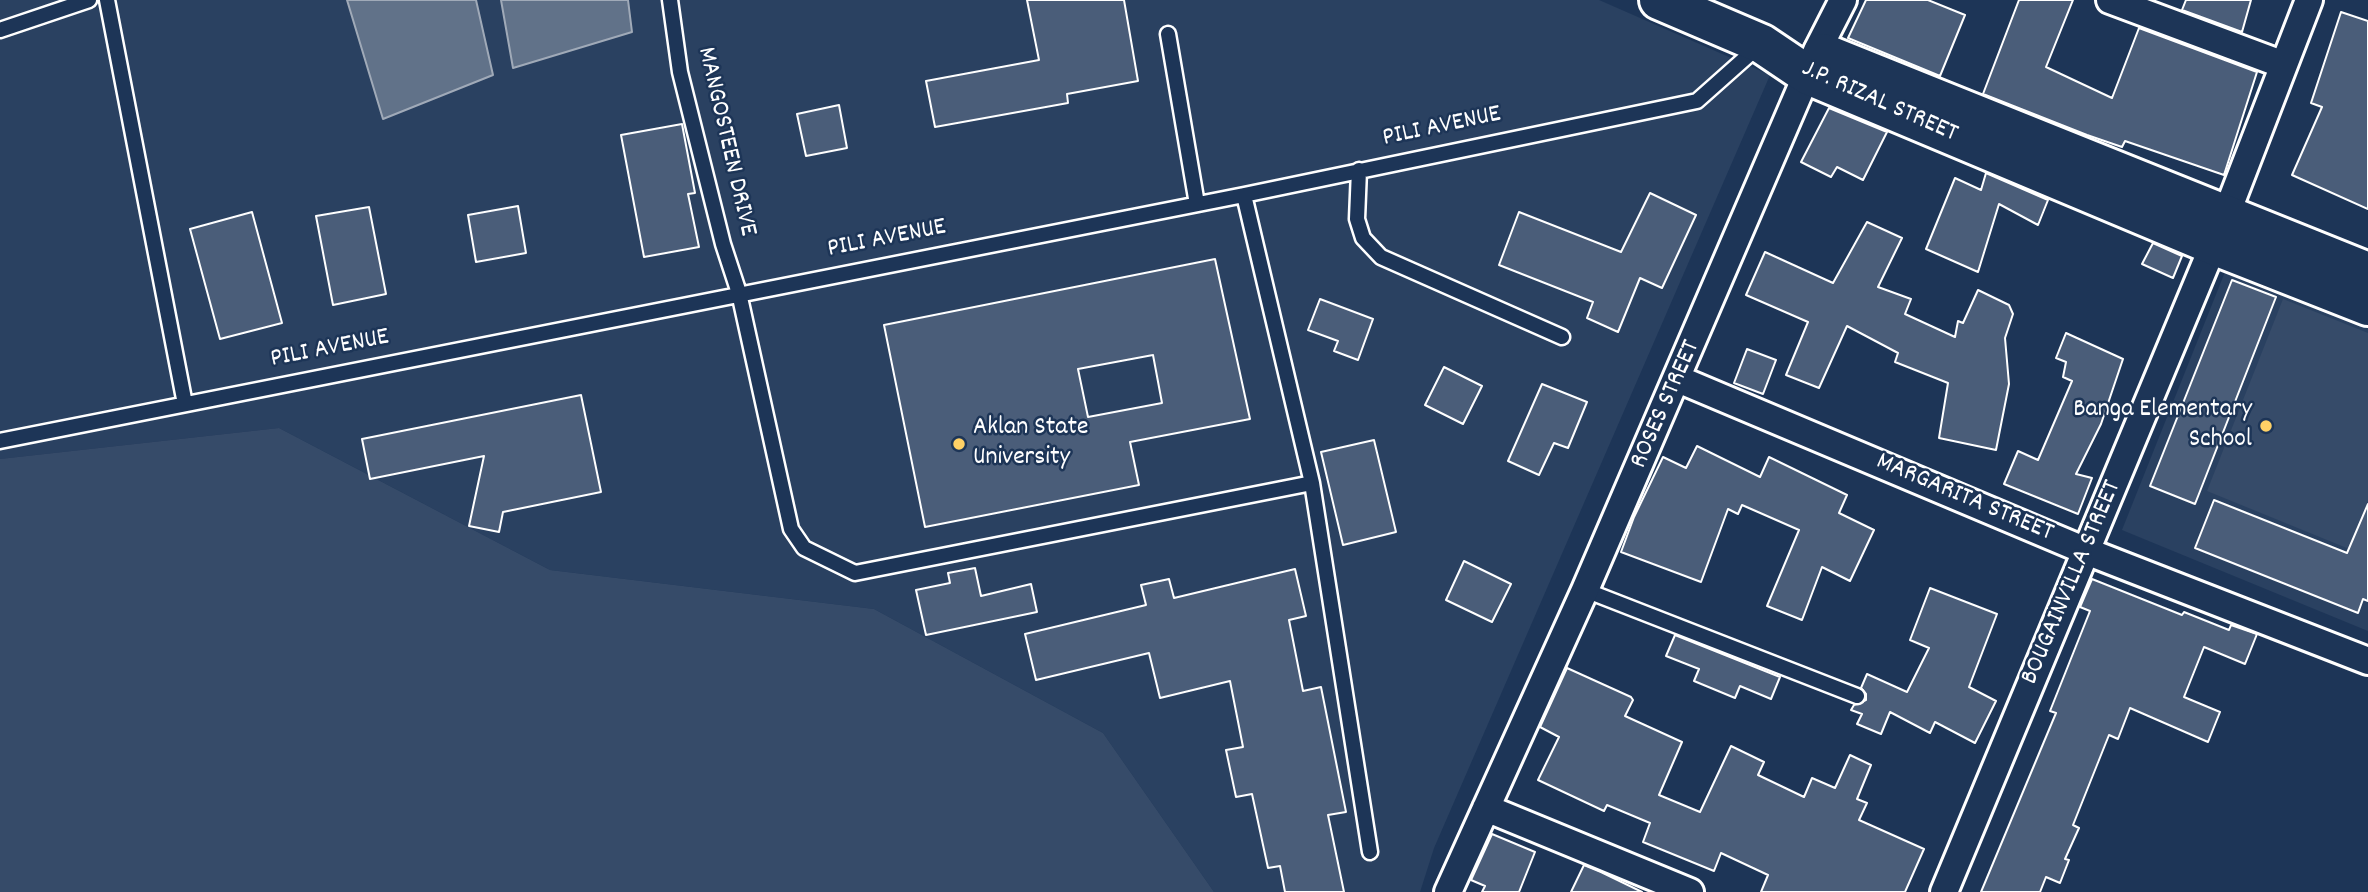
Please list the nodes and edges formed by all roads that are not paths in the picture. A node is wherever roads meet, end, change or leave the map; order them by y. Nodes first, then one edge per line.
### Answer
1 (89, 0) edge
2 (107, 0) edge
3 (670, 0) edge
4 (1659, 0) edge
5 (1843, 0) edge
6 (2109, 0) edge
7 (2309, 0) edge
8 (0, 30) edge
9 (1168, 34) dead end
10 (1762, 44) junction
11 (1812, 63) junction
12 (2284, 65) junction
13 (1359, 170) junction
14 (1244, 195) junction
15 (1197, 204) junction
16 (2219, 230) junction
17 (2368, 272) edge
18 (739, 293) junction
19 (2368, 306) edge
20 (1562, 337) dead end
21 (1678, 379) junction
22 (185, 404) junction
23 (0, 441) edge
24 (1312, 483) junction
25 (2086, 551) junction
26 (1586, 590) junction
27 (2368, 661) edge
28 (1857, 696) dead end
29 (1486, 808) junction
30 (1370, 852) dead end
31 (1448, 892) edge
32 (1690, 892) edge
33 (1944, 892) edge

1 - 8 lane
2 - 22 lane
3 - 18 lane, MANGOSTEEN DRIVE
4 - 10 main road, J.P. RIZAL STREET
5 - 11 street, ROSES STREET
6 - 12 street
7 - 12 street, BOUGAINVILLA STREET
9 - 15 lane
10 - 11 main road, J.P. RIZAL STREET
10 - 13 lane, PILI AVENUE
11 - 16 main road, J.P. RIZAL STREET
11 - 21 street, ROSES STREET
12 - 16 street, BOUGAINVILLA STREET
13 - 14 lane, PILI AVENUE
13 - 20 lane
14 - 15 lane, PILI AVENUE
14 - 24 lane
15 - 18 lane, PILI AVENUE
16 - 17 main road, J.P. RIZAL STREET
16 - 19 main road, J.P. RIZAL STREET
16 - 25 street, BOUGAINVILLA STREET
18 - 22 lane, PILI AVENUE
18 - 24 lane, MANGOSTEEN DRIVE
21 - 25 street, MARGARITA STREET
21 - 26 street, ROSES STREET
22 - 23 lane, PILI AVENUE
24 - 30 lane
25 - 27 street, MARGARITA STREET
25 - 33 street, BOUGAINVILLA STREET
26 - 28 lane
26 - 29 street, ROSES STREET
29 - 31 street, ROSES STREET
29 - 32 street

